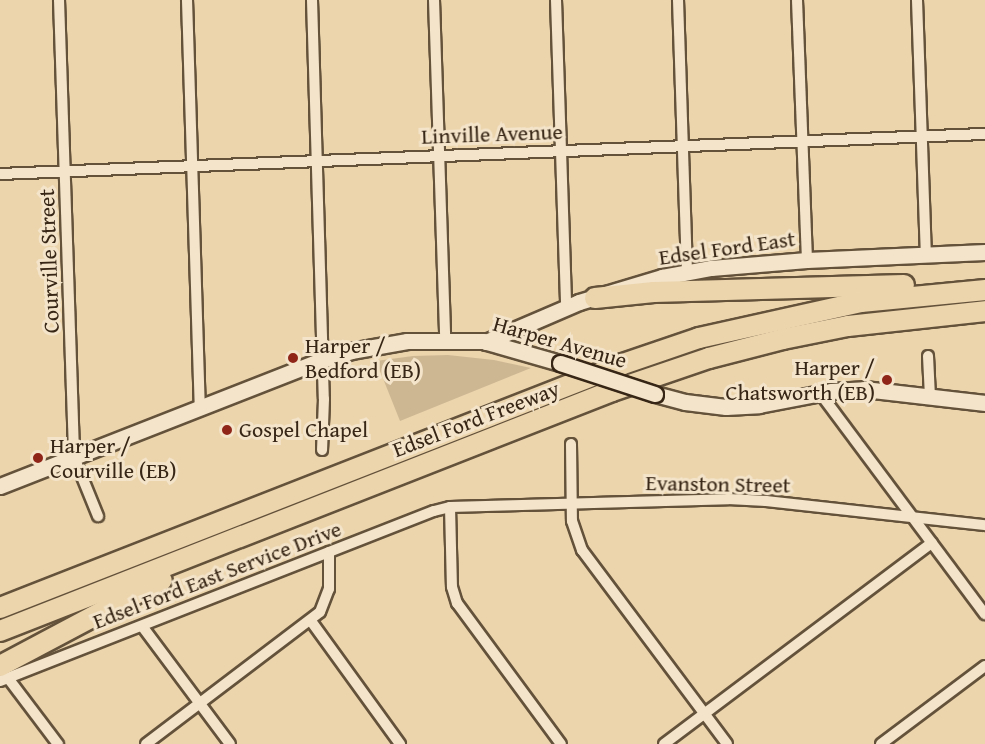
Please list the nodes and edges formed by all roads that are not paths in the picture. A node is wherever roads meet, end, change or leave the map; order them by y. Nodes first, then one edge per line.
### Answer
1 (60, 0) edge
2 (187, 0) edge
3 (312, 0) edge
4 (434, 0) edge
5 (556, 0) edge
6 (678, 0) edge
7 (796, 0) edge
8 (917, 0) edge
9 (985, 134) edge
10 (922, 137) junction
11 (801, 141) junction
12 (683, 146) junction
13 (561, 151) junction
14 (439, 156) junction
15 (317, 161) junction
16 (192, 166) junction
17 (65, 172) junction
18 (0, 174) edge
19 (985, 252) edge
20 (926, 255) junction
21 (807, 260) junction
22 (687, 273) junction
23 (985, 289) edge
24 (595, 298) junction
25 (566, 307) junction
26 (985, 311) edge
27 (445, 340) junction
28 (486, 342) junction
29 (928, 356) dead end
30 (322, 360) junction
31 (820, 393) junction
32 (930, 397) junction
33 (985, 403) edge
34 (200, 408) junction
35 (571, 444) dead end
36 (322, 450) dead end
37 (75, 457) junction
38 (0, 486) edge
39 (572, 504) junction
40 (450, 507) junction
41 (98, 516) dead end
42 (913, 517) junction
43 (985, 525) edge
44 (932, 543) junction
45 (221, 544) junction
46 (329, 552) junction
47 (0, 608) edge
48 (985, 614) edge
49 (311, 621) junction
50 (142, 626) junction
51 (0, 631) edge
52 (985, 666) edge
53 (3, 675) edge
54 (200, 704) junction
55 (704, 714) junction
56 (58, 744) edge
57 (146, 744) edge
58 (230, 744) edge
59 (400, 744) edge
60 (561, 744) edge
61 (664, 744) edge
62 (727, 744) edge
63 (881, 744) edge

1 - 17 street, Courville Street
2 - 16 street
3 - 15 street
4 - 14 street
5 - 13 street
6 - 12 street
7 - 11 street
8 - 10 street
9 - 10 street, Linville Avenue
10 - 11 street, Linville Avenue
10 - 20 street
11 - 12 street, Linville Avenue
11 - 21 street
12 - 13 street, Linville Avenue
12 - 22 street
13 - 14 street, Linville Avenue
13 - 25 street
14 - 15 street, Linville Avenue
14 - 27 street
15 - 16 street, Linville Avenue
15 - 30 street
16 - 17 street, Linville Avenue
16 - 34 street
17 - 18 street, Linville Avenue
17 - 37 street, Courville Street
19 - 20 main road, Edsel Ford East
20 - 21 main road, Edsel Ford East
21 - 22 main road, Edsel Ford East
22 - 24 main road, Edsel Ford East
23 - 24 highway
23 - 47 highway, Edsel Ford Freeway
24 - 25 main road, Edsel Ford East
25 - 28 main road, Edsel Ford East
26 - 45 highway, Edsel Ford Freeway
27 - 28 main road, Harper Avenue
27 - 30 main road, Harper Avenue
28 - 31 main road, Harper Avenue, bridge
29 - 32 street
30 - 34 main road, Harper Avenue
30 - 36 street
31 - 32 main road, Harper Avenue
31 - 42 street
32 - 33 main road, Harper Avenue
34 - 37 main road, Harper Avenue
35 - 39 street
37 - 38 main road, Harper Avenue
37 - 41 street, Courville Street
39 - 40 street, Evanston Street
39 - 42 street, Evanston Street
39 - 55 street
40 - 46 street, Edsel Ford East Service Drive
40 - 60 street
42 - 43 street, Evanston Street
42 - 44 street
44 - 48 street
44 - 55 street
45 - 51 highway, Edsel Ford Freeway
45 - 53 highway
46 - 49 street
46 - 50 street, Edsel Ford East Service Drive
49 - 54 street
49 - 59 street
50 - 53 street, Edsel Ford East Service Drive
50 - 54 street
52 - 63 street
53 - 56 street
54 - 57 street
54 - 58 street
55 - 61 street
55 - 62 street

